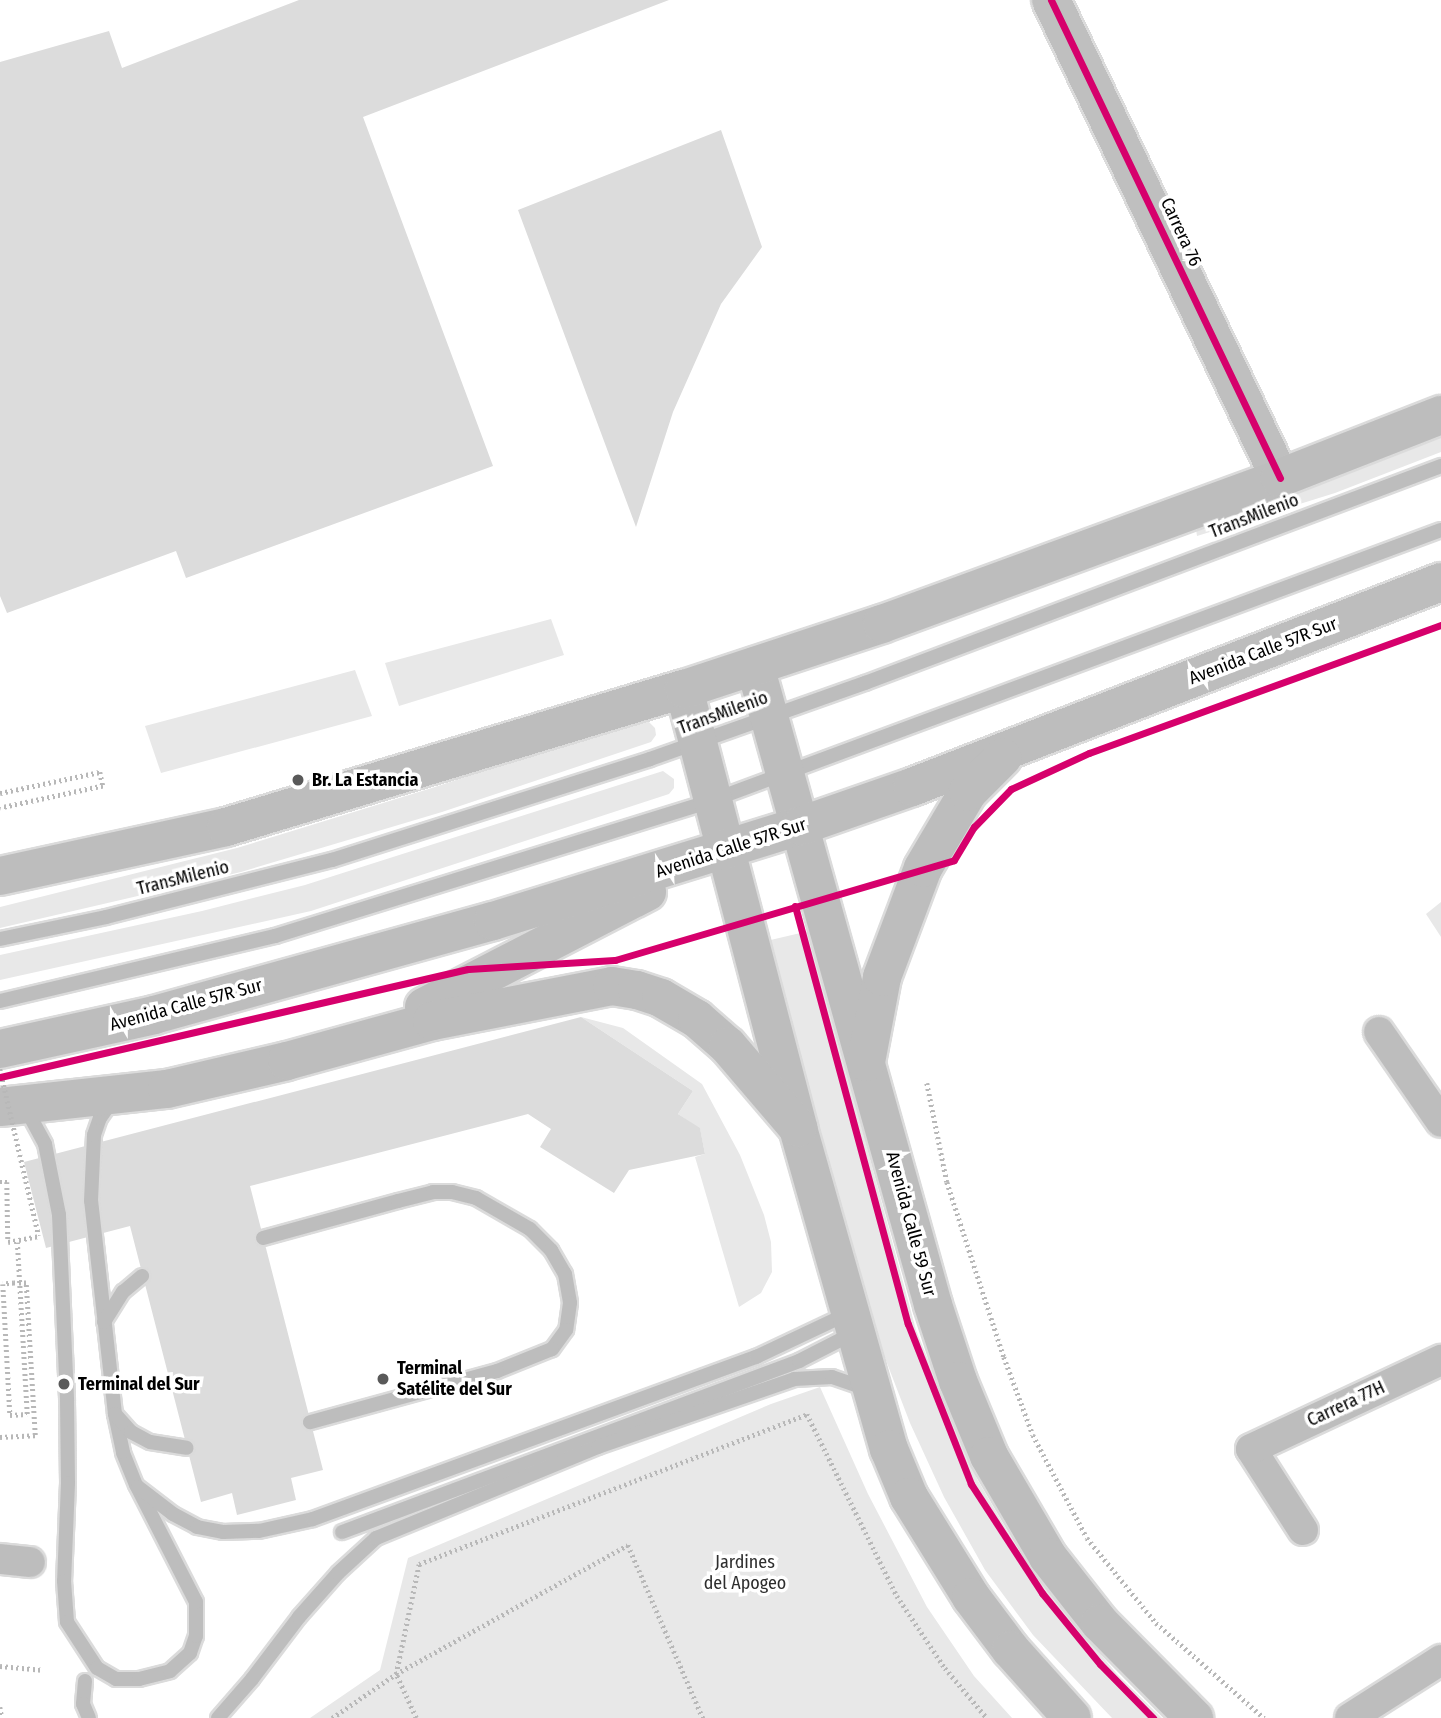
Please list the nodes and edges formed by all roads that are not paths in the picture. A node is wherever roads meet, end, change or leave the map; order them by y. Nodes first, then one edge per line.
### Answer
1 (1051, 0) edge
2 (1441, 415) edge
3 (1441, 466) edge
4 (1280, 478) junction
5 (1441, 530) edge
6 (1441, 582) edge
7 (755, 666) junction
8 (684, 689) junction
9 (769, 717) junction
10 (698, 742) junction
11 (1012, 748) junction
12 (785, 773) junction
13 (713, 800) junction
14 (800, 826) junction
15 (726, 850) junction
16 (0, 876) edge
17 (0, 939) edge
18 (0, 1001) edge
19 (1379, 1032) dead end
20 (353, 1042) junction
21 (866, 1062) junction
22 (9, 1084) edge
23 (114, 1096) junction
24 (1441, 1122) edge
25 (798, 1128) junction
26 (263, 1238) dead end
27 (142, 1276) dead end
28 (104, 1322) junction
29 (853, 1322) junction
30 (1441, 1360) edge
31 (872, 1393) junction
32 (115, 1414) junction
33 (310, 1422) dead end
34 (187, 1448) dead end
35 (136, 1485) junction
36 (1303, 1530) dead end
37 (342, 1532) dead end
38 (0, 1559) edge
39 (30, 1562) dead end
40 (1441, 1660) edge
41 (85, 1681) dead end
42 (89, 1718) edge
43 (218, 1718) edge
44 (1072, 1718) edge
45 (1194, 1718) edge
46 (1350, 1718) edge

1 - 4 street, Carrera 76
2 - 4 main road
3 - 9 lane, TransMilenio
4 - 7 main road
5 - 12 lane
6 - 11 main road, Avenida Calle 57R Sur
7 - 8 main road
7 - 9 main road, Avenida Calle 59 Sur
8 - 10 main road
8 - 16 main road
9 - 10 lane, TransMilenio
9 - 12 main road, Avenida Calle 59 Sur
10 - 13 main road
10 - 17 lane, TransMilenio
11 - 14 main road, Avenida Calle 57R Sur
11 - 21 main road
12 - 13 lane
12 - 14 main road, Avenida Calle 59 Sur
13 - 15 main road
13 - 18 lane
14 - 15 main road, Avenida Calle 57R Sur
14 - 21 main road, Avenida Calle 59 Sur
15 - 20 main road
15 - 22 main road, Avenida Calle 57R Sur
15 - 25 main road
19 - 24 street
20 - 23 main road
20 - 25 main road
21 - 45 main road, Avenida Calle 59 Sur
22 - 23 main road
22 - 35 lane
23 - 28 lane
25 - 29 main road
26 - 33 lane
27 - 28 lane
28 - 32 lane
29 - 31 main road
29 - 35 lane
29 - 37 lane
30 - 36 street, Carrera 77H
31 - 43 lane
31 - 44 main road
32 - 34 lane
32 - 35 lane
38 - 39 street
40 - 46 street
41 - 42 lane

